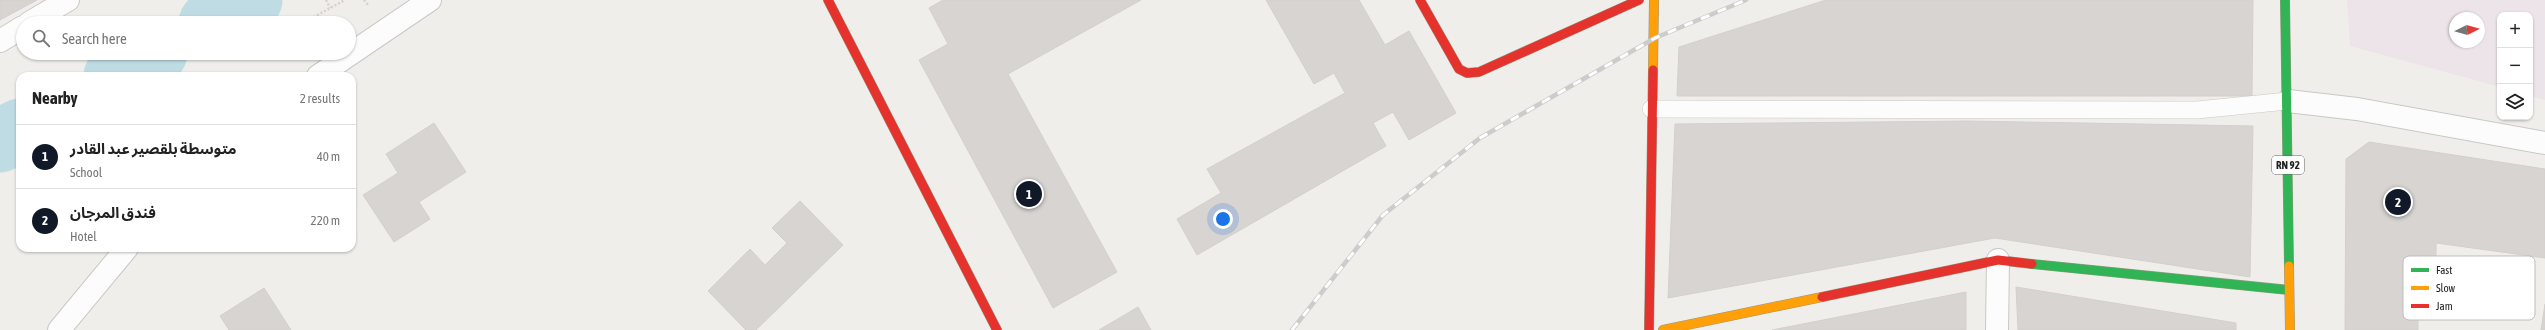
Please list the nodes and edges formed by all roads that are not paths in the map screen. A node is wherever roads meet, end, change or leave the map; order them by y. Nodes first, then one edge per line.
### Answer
1 (68, 0) edge
2 (430, 0) edge
3 (828, 0) edge
4 (1420, 0) edge
5 (1639, 0) edge
6 (1654, 0) edge
7 (2285, 0) edge
8 (41, 16) edge
9 (16, 31) edge
10 (0, 40) edge
11 (356, 50) edge
12 (342, 60) edge
13 (324, 72) edge
14 (2288, 102) junction
15 (1651, 109) junction
16 (2545, 143) edge
17 (124, 252) edge
18 (1998, 260) junction
19 (2290, 290) junction
20 (59, 330) edge
21 (997, 330) edge
22 (1649, 330) edge
23 (1663, 330) edge
24 (1997, 330) edge
25 (2290, 330) edge

1 - 8 street
2 - 11 street
3 - 21 main road
4 - 5 main road
6 - 15 main road
7 - 14 main road, RN 92
9 - 10 street
12 - 13 street
14 - 15 lane
14 - 16 street
14 - 19 main road, RN 92
15 - 22 main road
17 - 20 street
18 - 19 main road
18 - 23 main road
18 - 24 street
19 - 25 main road, RN 92

